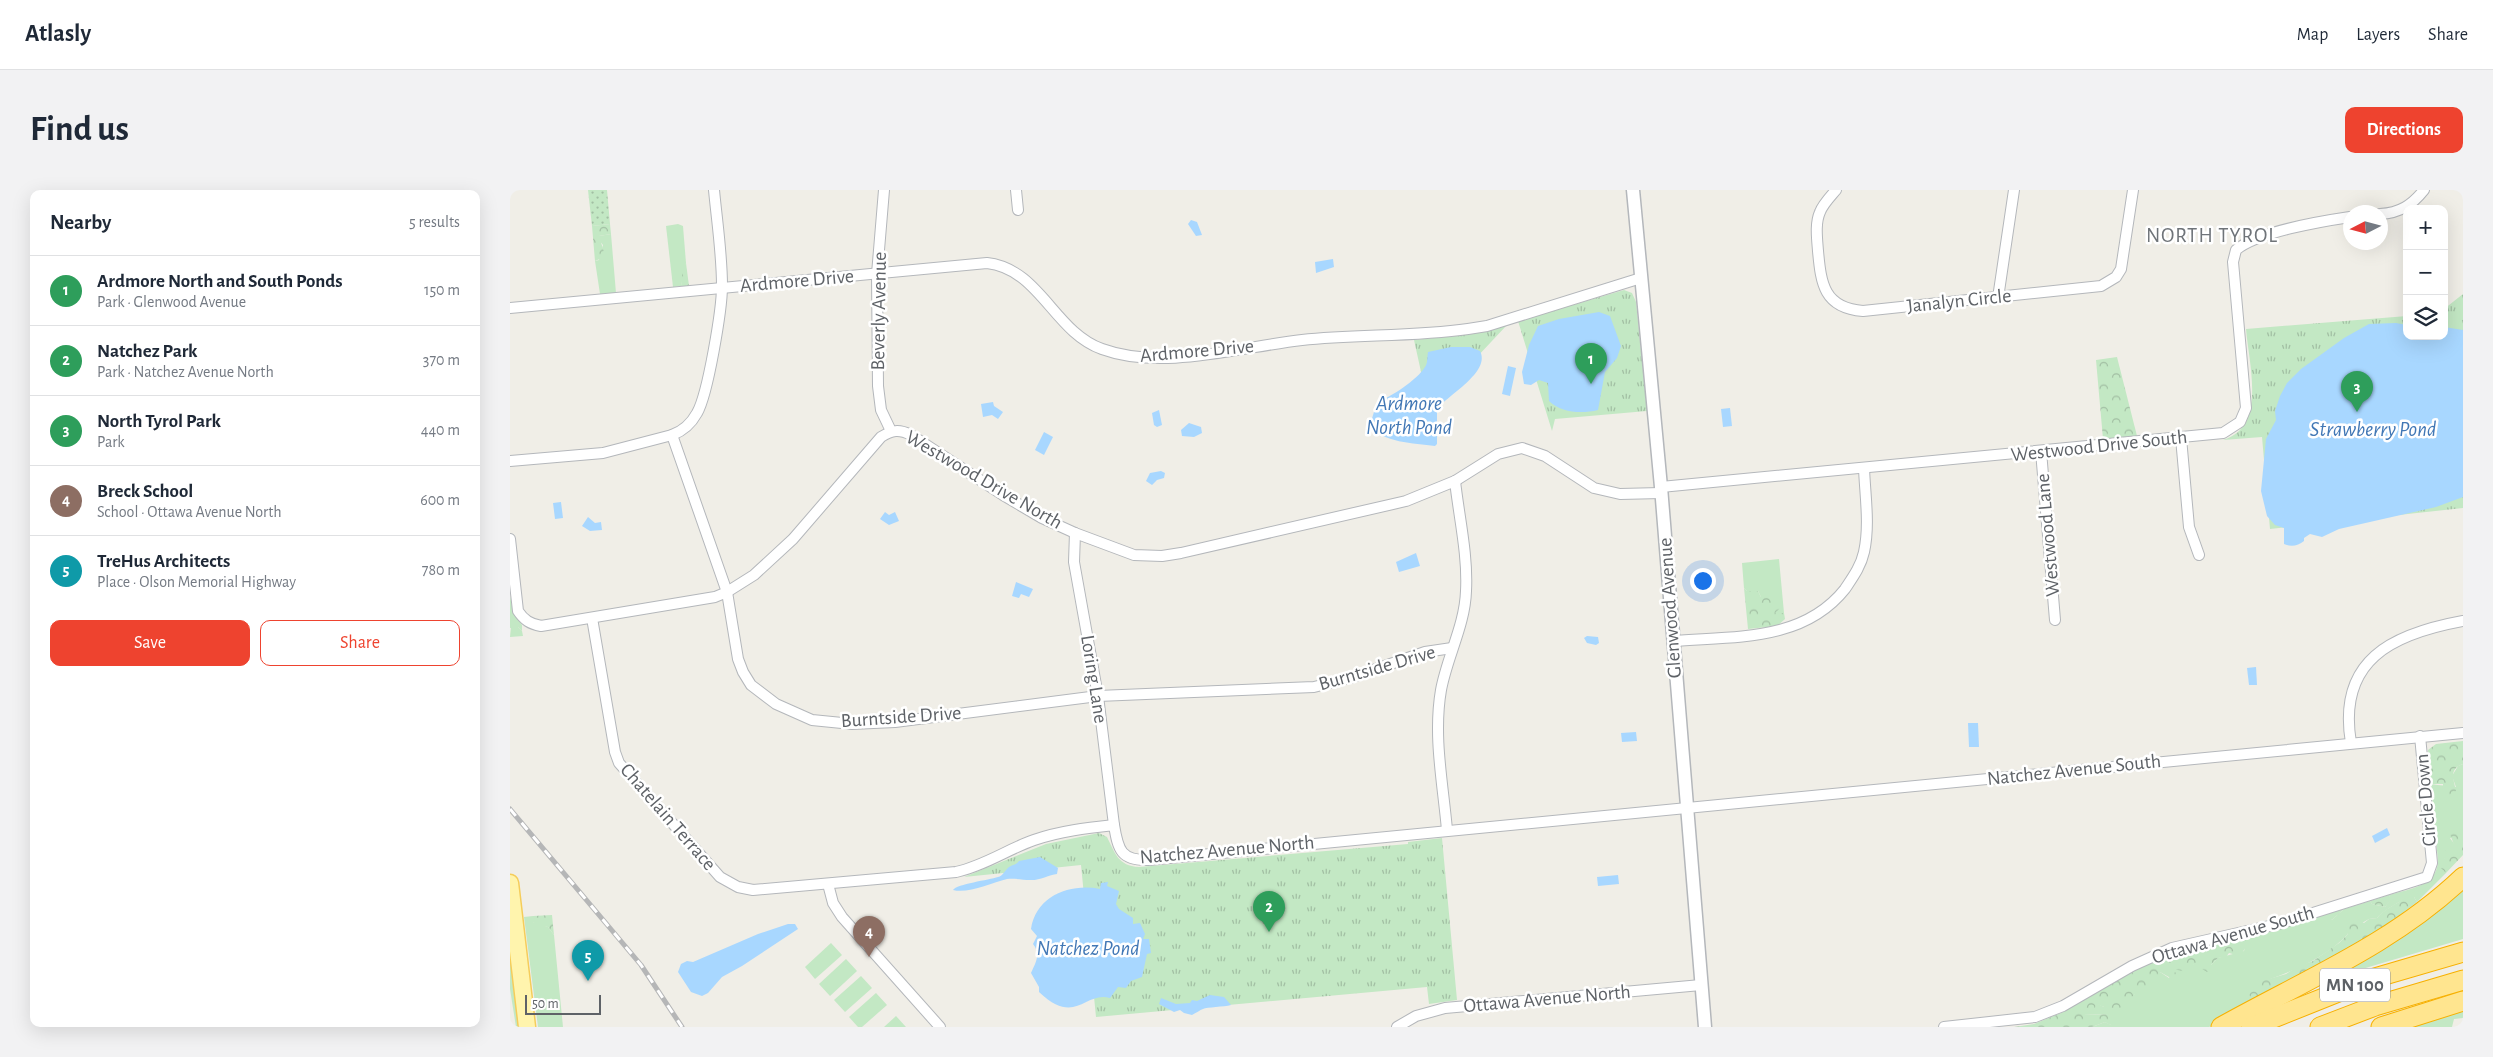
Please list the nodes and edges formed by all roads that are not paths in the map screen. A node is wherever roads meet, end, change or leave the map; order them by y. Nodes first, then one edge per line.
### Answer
1 (714, 190) edge
2 (884, 190) edge
3 (1016, 190) edge
4 (1633, 190) edge
5 (1836, 190) edge
6 (2014, 190) edge
7 (2133, 190) edge
8 (2424, 190) edge
9 (1018, 210) dead end
10 (2388, 212) edge
11 (2343, 218) edge
12 (877, 274) junction
13 (1641, 278) junction
14 (722, 288) junction
15 (1998, 298) junction
16 (510, 308) edge
17 (891, 430) junction
18 (672, 435) junction
19 (2181, 438) junction
20 (2041, 451) junction
21 (510, 461) edge
22 (1864, 468) junction
23 (1455, 481) junction
24 (1661, 490) junction
25 (1075, 533) junction
26 (510, 539) edge
27 (2198, 555) dead end
28 (727, 592) junction
29 (592, 618) junction
30 (2056, 620) dead end
31 (2463, 621) edge
32 (1673, 641) junction
33 (1452, 648) junction
34 (1098, 696) junction
35 (2463, 733) edge
36 (2420, 736) junction
37 (2351, 743) junction
38 (1686, 808) junction
39 (1114, 825) junction
40 (1447, 830) junction
41 (2432, 863) joint
42 (2463, 867) edge
43 (2463, 877) edge
44 (510, 883) edge
45 (828, 884) junction
46 (2404, 925) junction
47 (2463, 952) edge
48 (2463, 980) edge
49 (1702, 984) junction
50 (2463, 1000) edge
51 (527, 1027) edge
52 (940, 1027) edge
53 (1397, 1027) edge
54 (1705, 1027) edge
55 (1944, 1027) edge
56 (2221, 1027) edge
57 (2251, 1027) edge
58 (2320, 1027) edge
59 (2381, 1027) edge

1 - 14 street
2 - 12 street, Beverly Avenue
3 - 9 street
4 - 13 street, Glenwood Avenue
5 - 15 street, Janalyn Circle
6 - 15 street
7 - 15 street, Janalyn Circle
8 - 10 street
11 - 19 street, Westwood Drive South
12 - 13 street, Ardmore Drive
12 - 14 street, Ardmore Drive
12 - 17 street, Beverly Avenue
13 - 24 street, Glenwood Avenue
14 - 16 street, Ardmore Drive
14 - 18 street
17 - 25 street, Westwood Drive North
17 - 28 street, Westwood Drive North
18 - 21 street
18 - 28 street, Burntside Drive
19 - 20 street, Westwood Drive South
19 - 27 street
20 - 22 street, Westwood Drive South
20 - 30 street, Westwood Lane
22 - 24 street, Westwood Drive South
22 - 32 street
23 - 24 street, Westwood Drive North
23 - 25 street, Westwood Drive North
23 - 33 street
24 - 32 street, Glenwood Avenue
25 - 34 street, Loring Lane
26 - 29 street, Westwood Drive North
28 - 29 street, Westwood Drive North
28 - 34 street, Burntside Drive
29 - 45 street, Chatelain Terrace
31 - 37 street
32 - 38 street, Glenwood Avenue
33 - 34 street, Burntside Drive
33 - 40 street
34 - 39 street, Loring Lane
35 - 36 street, Natchez Avenue South
36 - 37 street, Natchez Avenue South
36 - 41 street, Circle Down
37 - 38 street, Natchez Avenue South
38 - 40 street, Natchez Avenue North
38 - 49 street, Glenwood Avenue
39 - 40 street, Natchez Avenue North
39 - 45 street
41 - 55 street, Ottawa Avenue South
42 - 46 highway
43 - 46 highway
44 - 51 main road
45 - 52 street
46 - 56 highway
47 - 57 highway, MN 100
48 - 58 highway, MN 100
49 - 53 street, Ottawa Avenue North
49 - 54 street, Glenwood Avenue
50 - 59 highway

